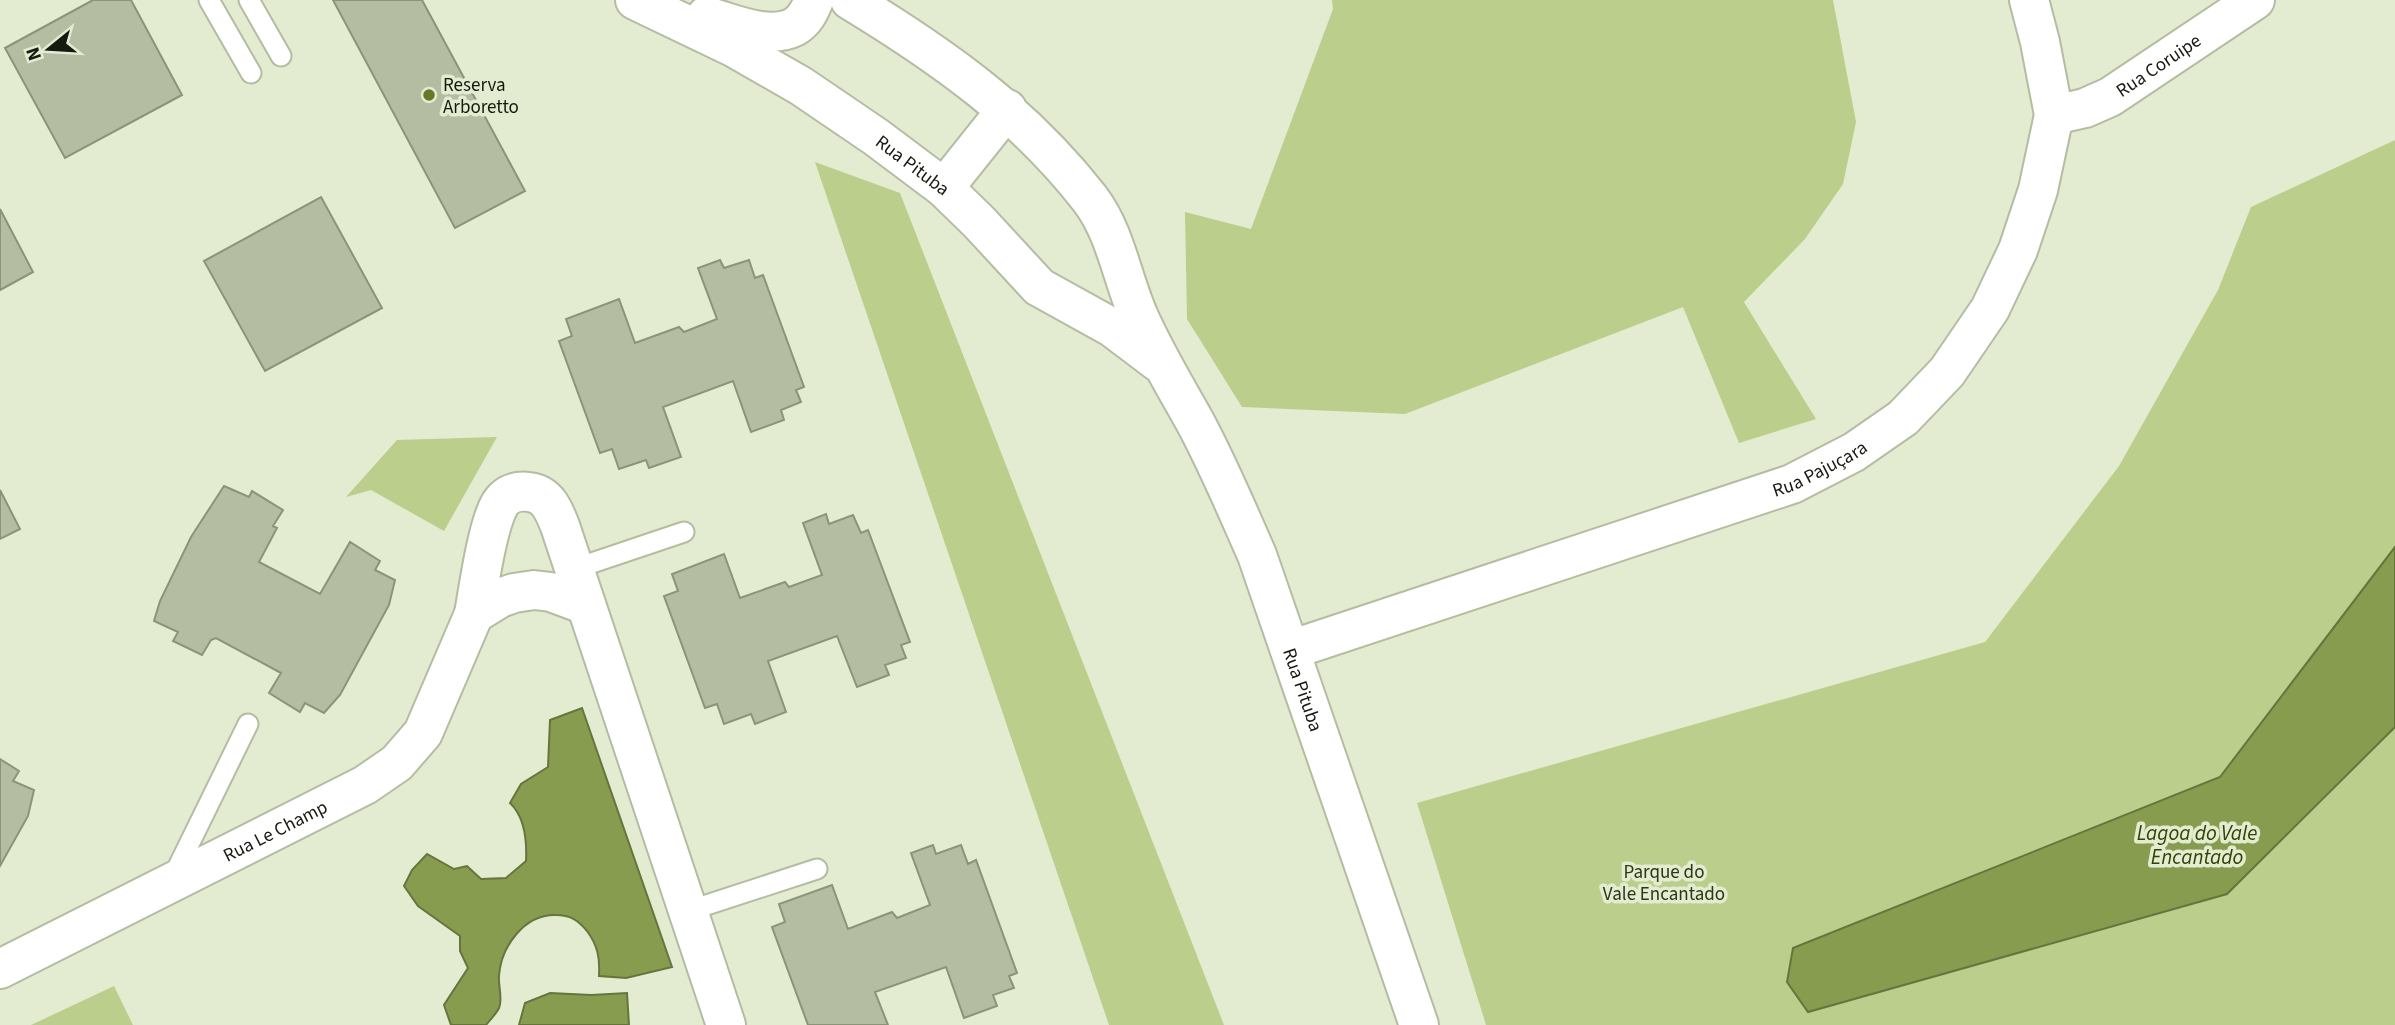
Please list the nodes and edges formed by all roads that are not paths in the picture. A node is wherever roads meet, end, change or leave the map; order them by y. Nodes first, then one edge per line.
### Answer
1 (209, 0) edge
2 (249, 0) edge
3 (814, 0) edge
4 (850, 0) edge
5 (2029, 0) edge
6 (2256, 0) edge
7 (637, 1) edge
8 (281, 56) dead end
9 (251, 73) dead end
10 (1007, 109) junction
11 (2054, 115) junction
12 (944, 188) junction
13 (1162, 366) junction
14 (684, 532) dead end
15 (574, 569) junction
16 (586, 605) junction
17 (474, 614) junction
18 (1290, 650) junction
19 (248, 724) dead end
20 (817, 869) dead end
21 (170, 883) junction
22 (688, 911) junction
23 (0, 969) edge
24 (726, 1025) edge
25 (1419, 1025) edge

1 - 9 lane
2 - 8 lane
3 - 7 street
4 - 10 street, Rua Pituba
5 - 11 street, Rua Pajuçara
6 - 11 street, Rua Coruipe
7 - 12 street, Rua Pituba
10 - 12 street
10 - 13 street, Rua Pituba
11 - 18 street, Rua Pajuçara
12 - 13 street, Rua Pituba
13 - 18 street, Rua Pituba
14 - 15 lane
15 - 16 street, Rua Le Champ
15 - 17 street, Rua Le Champ
16 - 17 street
16 - 22 street, Rua Le Champ
17 - 21 street, Rua Le Champ
18 - 25 street, Rua Pituba
19 - 21 lane
20 - 22 lane
21 - 23 street, Rua Le Champ
22 - 24 street, Rua Le Champ

